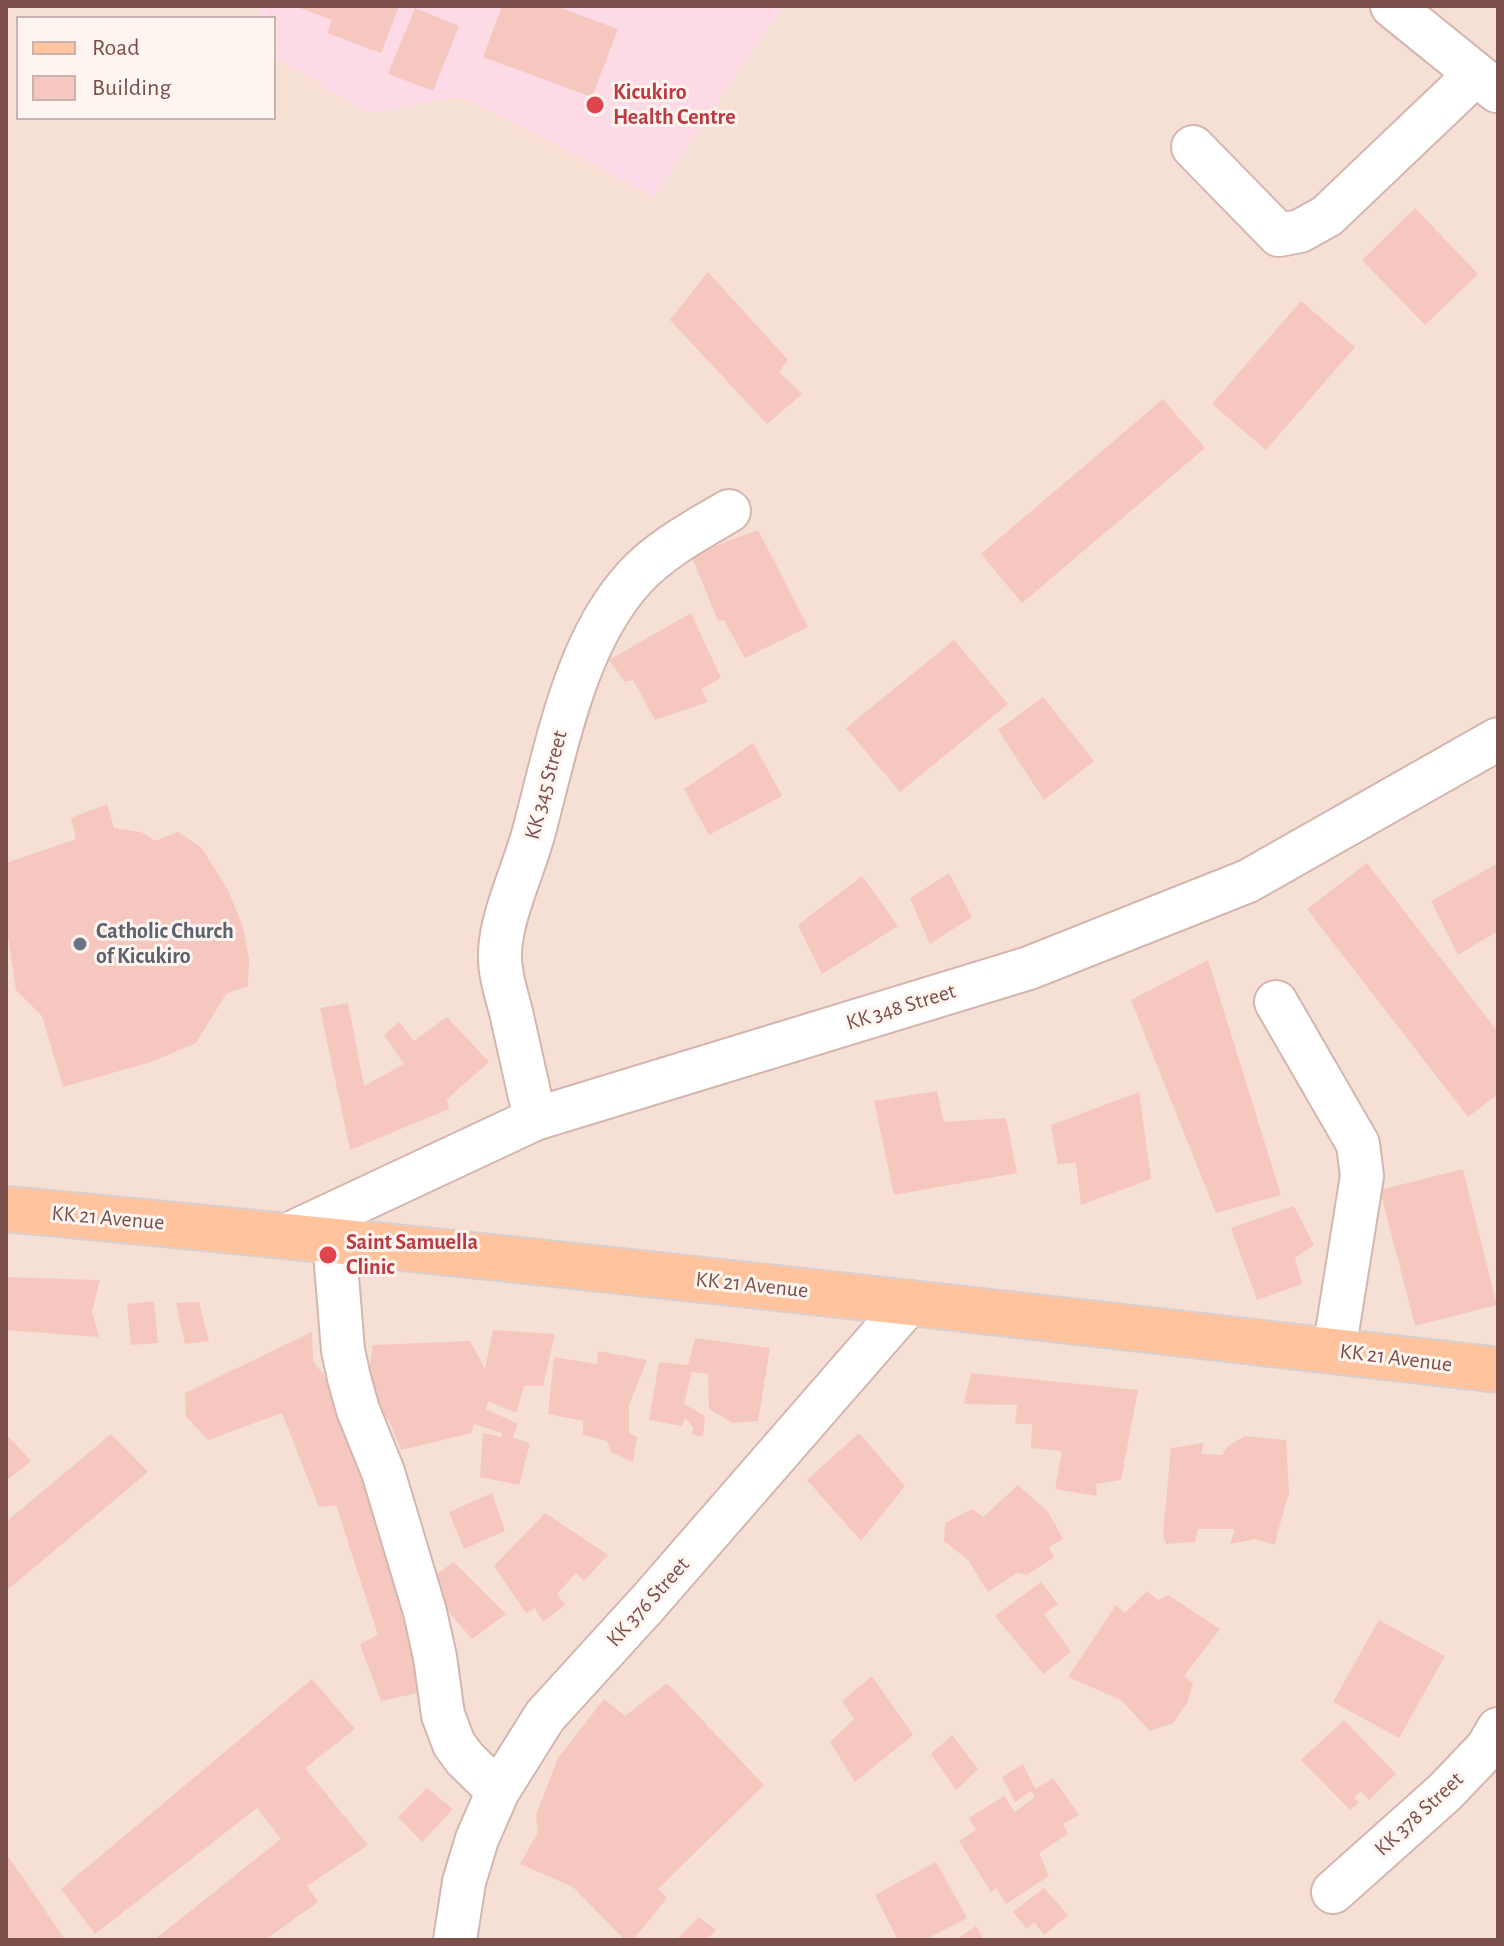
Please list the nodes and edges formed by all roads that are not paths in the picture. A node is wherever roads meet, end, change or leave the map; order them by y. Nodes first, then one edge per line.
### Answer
1 (1392, 6) edge
2 (1487, 83) edge
3 (1193, 147) dead end
4 (729, 511) dead end
5 (1498, 739) edge
6 (1276, 1002) dead end
7 (535, 1119) junction
8 (6, 1209) edge
9 (287, 1235) junction
10 (334, 1240) junction
11 (910, 1302) junction
12 (1334, 1351) junction
13 (1498, 1370) edge
14 (1498, 1729) edge
15 (498, 1791) junction
16 (1333, 1892) dead end
17 (455, 1940) edge

1 - 2 street
2 - 3 street
4 - 7 street, KK 345 Street
5 - 7 street, KK 348 Street
6 - 12 street
7 - 9 street, KK 348 Street
8 - 9 main road, KK 21 Avenue
9 - 10 main road, KK 21 Avenue
10 - 11 main road, KK 21 Avenue
10 - 15 street
11 - 12 main road, KK 21 Avenue
11 - 15 street, KK 376 Street
12 - 13 main road, KK 21 Avenue
14 - 16 street, KK 378 Street
15 - 17 street, KK 376 Street

